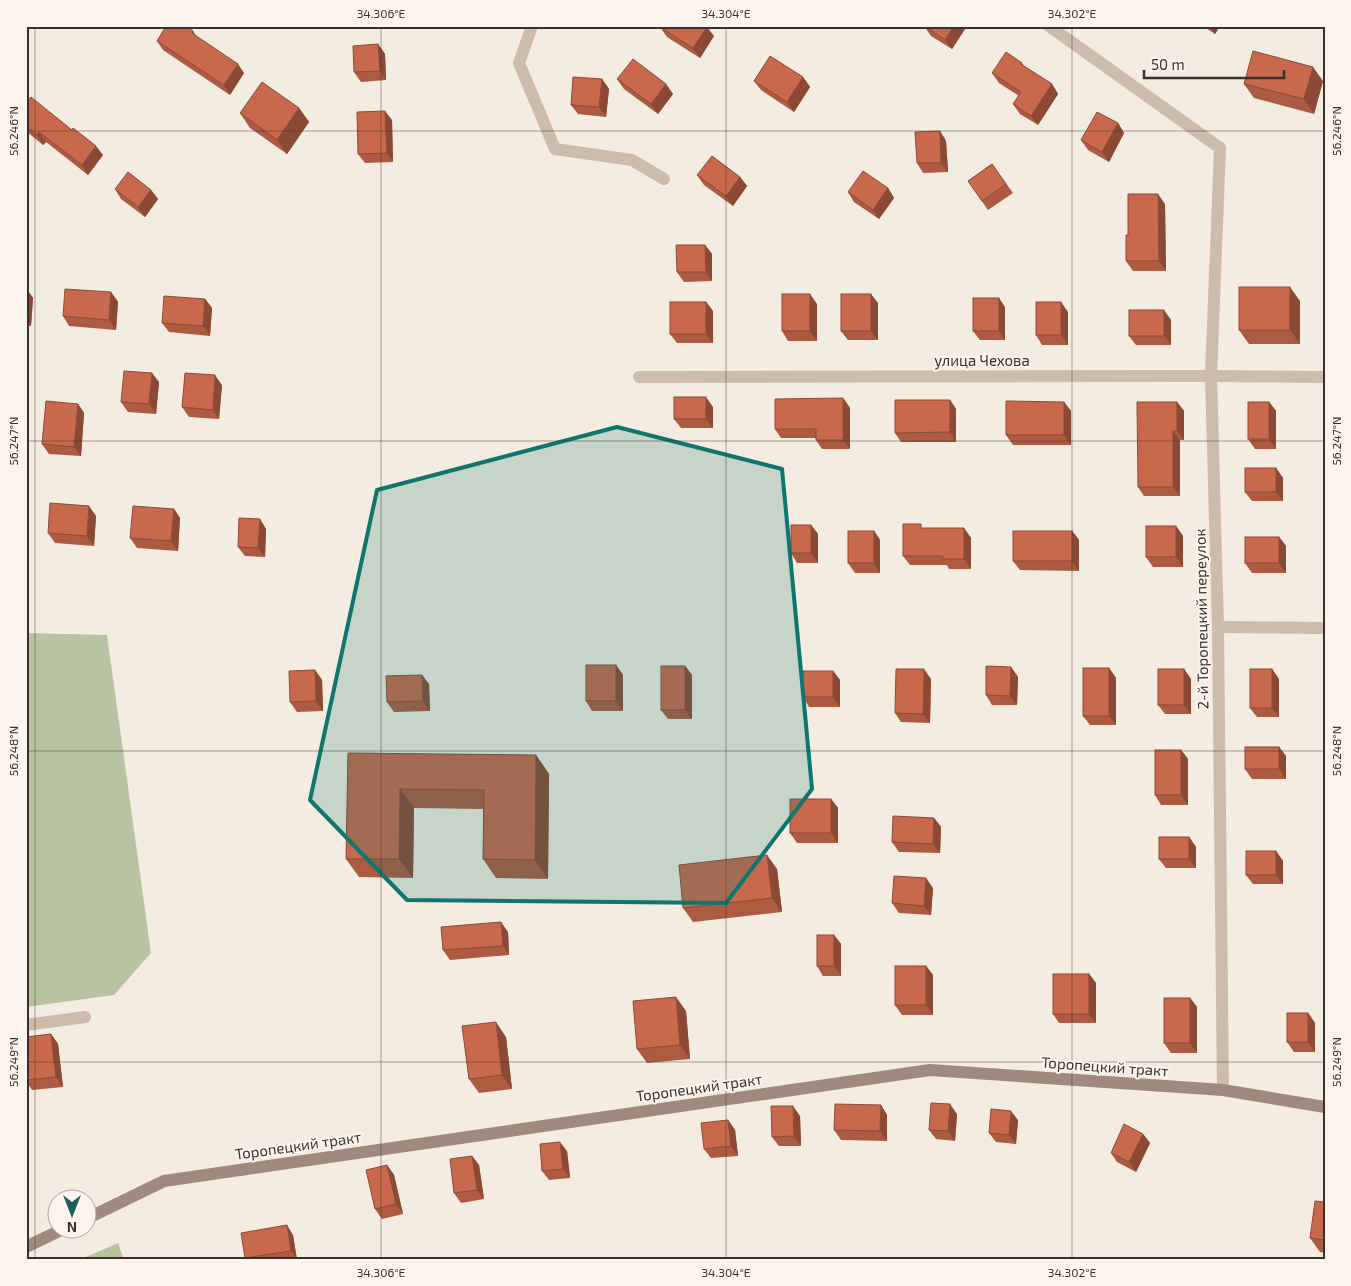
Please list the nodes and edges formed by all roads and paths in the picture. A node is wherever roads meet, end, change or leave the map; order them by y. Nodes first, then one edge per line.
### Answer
1 (532, 26) edge
2 (1049, 26) edge
3 (664, 179) dead end
4 (1211, 376) junction
5 (639, 377) dead end
6 (1325, 378) edge
7 (1218, 627) junction
8 (1325, 628) edge
9 (85, 1017) dead end
10 (26, 1025) edge
11 (1223, 1090) junction
12 (1325, 1107) edge
13 (98, 1213) edge
14 (48, 1236) edge
15 (26, 1247) edge

1 - 3 street
2 - 4 street, 2-й Торопецкий переулок
4 - 5 street, улица Чехова
4 - 6 street, улица Чехова
4 - 7 street, 2-й Торопецкий переулок
7 - 8 street
7 - 11 street, 2-й Торопецкий переулок
9 - 10 street
11 - 12 main road, Торопецкий тракт
11 - 13 main road, Торопецкий тракт
14 - 15 main road

